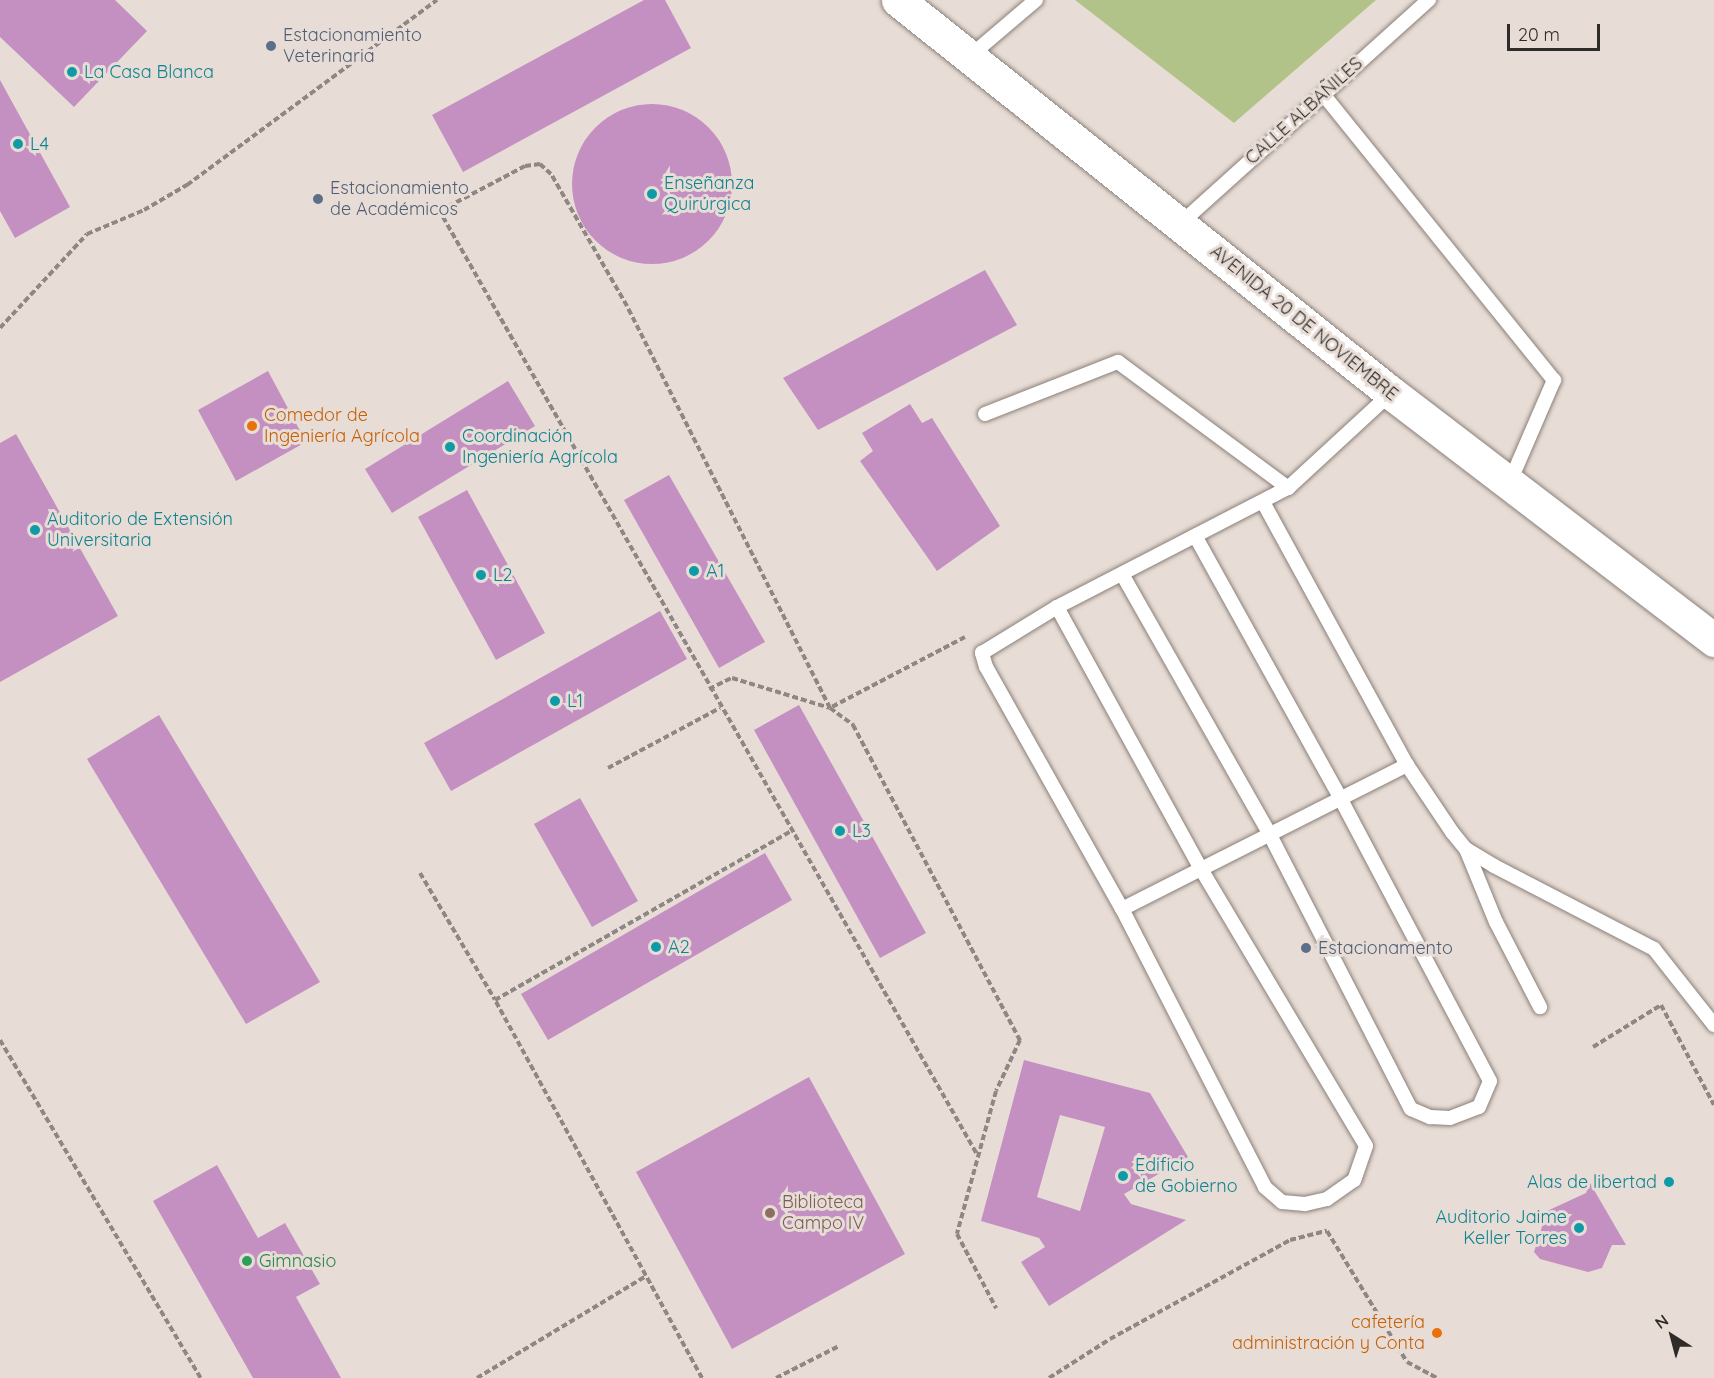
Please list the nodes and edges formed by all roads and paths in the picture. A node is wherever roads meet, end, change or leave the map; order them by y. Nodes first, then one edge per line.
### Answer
1 (437, 0) edge
2 (898, 0) edge
3 (1036, 0) edge
4 (1429, 0) edge
5 (969, 57) junction
6 (1323, 94) junction
7 (1181, 223) junction
8 (0, 328) edge
9 (1391, 393) junction
10 (985, 414) dead end
11 (1509, 484) junction
12 (1288, 488) junction
13 (1263, 502) junction
14 (1195, 536) junction
15 (1122, 574) junction
16 (1057, 607) junction
17 (977, 631) dead end
18 (1714, 640) edge
19 (709, 689) junction
20 (720, 708) junction
21 (830, 708) junction
22 (1407, 765) junction
23 (608, 768) dead end
24 (1341, 799) junction
25 (791, 831) junction
26 (1270, 835) junction
27 (1466, 849) junction
28 (1202, 869) junction
29 (420, 873) dead end
30 (1122, 909) junction
31 (495, 1000) junction
32 (1540, 1007) dead end
33 (1714, 1025) edge
34 (0, 1040) edge
35 (1593, 1047) dead end
36 (1714, 1105) edge
37 (978, 1156) junction
38 (646, 1276) junction
39 (996, 1308) dead end
40 (839, 1346) dead end
41 (201, 1378) edge
42 (477, 1378) edge
43 (702, 1378) edge
44 (776, 1378) edge
45 (1049, 1378) edge
46 (1437, 1378) edge

1 - 8 path
2 - 5 main road, AVENIDA 20 DE NOVIEMBRE
3 - 5 lane
4 - 6 lane, CALLE ALBAÑILES
5 - 7 main road, AVENIDA 20 DE NOVIEMBRE
6 - 7 lane, CALLE ALBAÑILES
6 - 11 lane
7 - 9 main road, AVENIDA 20 DE NOVIEMBRE
9 - 11 main road, AVENIDA 20 DE NOVIEMBRE
9 - 12 lane
10 - 12 lane
11 - 18 main road, AVENIDA 20 DE NOVIEMBRE
12 - 13 lane
13 - 14 lane
13 - 22 lane
14 - 15 lane
14 - 24 lane
15 - 16 lane
15 - 26 lane
16 - 28 lane
16 - 30 lane
17 - 21 path
19 - 20 path
19 - 21 path
19 - 21 path
20 - 23 path
20 - 25 path
21 - 37 path
22 - 24 lane
22 - 27 lane
24 - 26 lane
24 - 26 lane
25 - 31 path
25 - 37 path
26 - 28 lane
27 - 32 lane
27 - 33 lane
28 - 30 lane
28 - 30 lane
29 - 31 path
31 - 38 path
34 - 41 path
35 - 36 path
37 - 39 path
38 - 42 path
38 - 43 path
40 - 44 path
45 - 46 path

